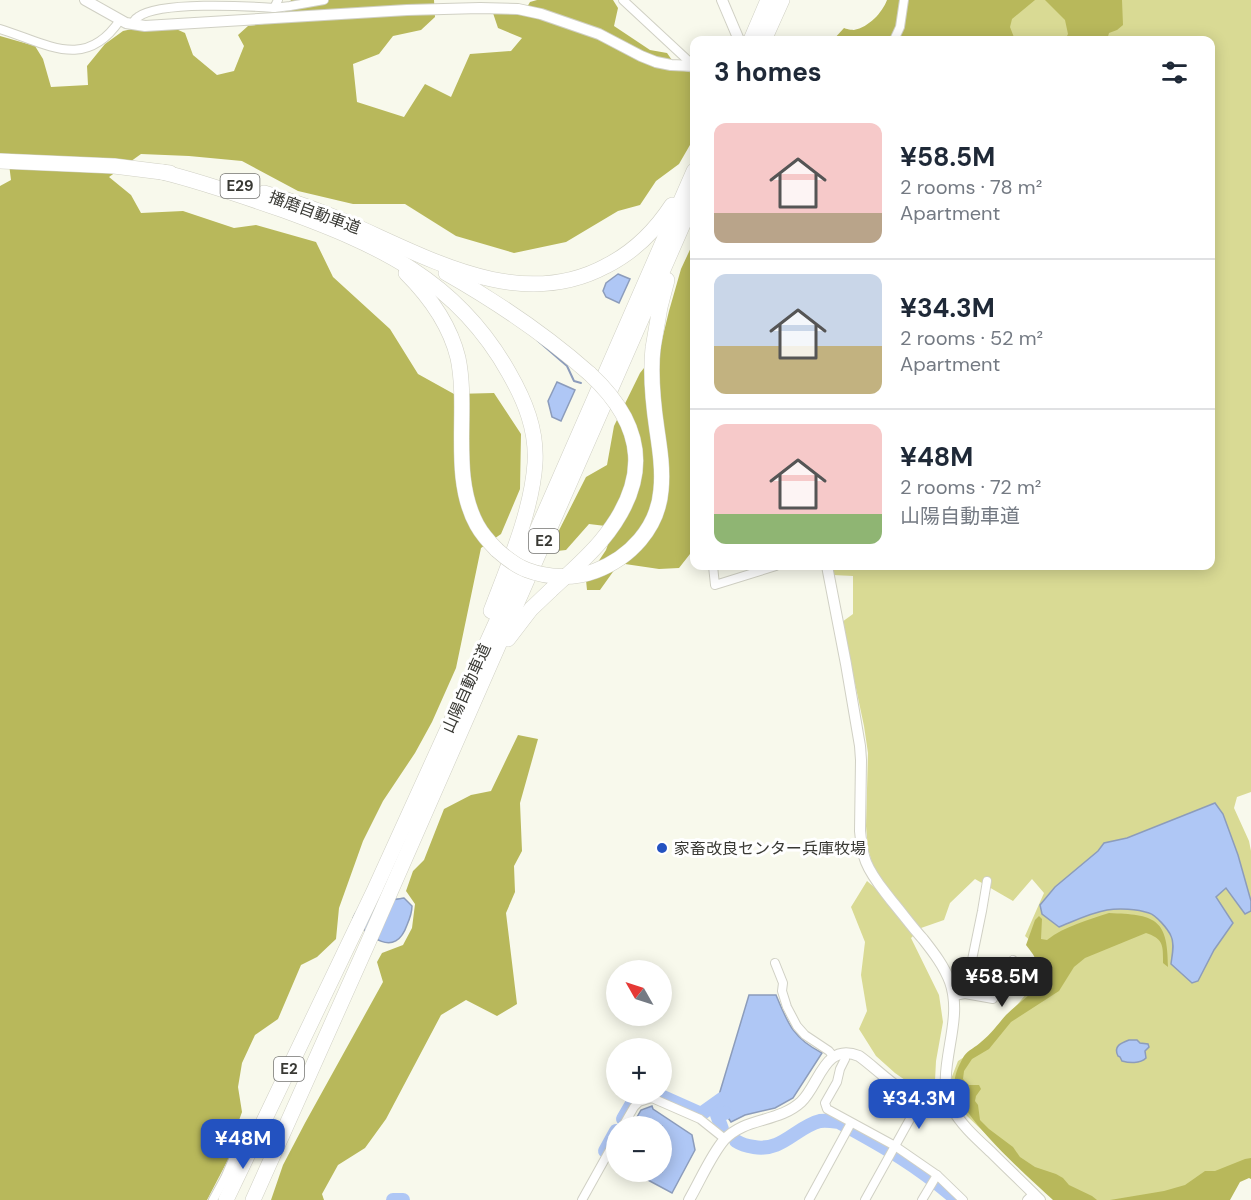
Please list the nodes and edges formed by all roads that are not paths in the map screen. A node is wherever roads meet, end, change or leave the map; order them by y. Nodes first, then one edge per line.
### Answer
1 (85, 0) edge
2 (324, 0) edge
3 (623, 0) edge
4 (722, 0) edge
5 (768, 0) edge
6 (782, 0) edge
7 (904, 0) edge
8 (276, 4) edge
9 (120, 20) junction
10 (132, 24) junction
11 (0, 29) edge
12 (737, 36) edge
13 (753, 36) edge
14 (766, 36) edge
15 (896, 36) edge
16 (690, 62) edge
17 (690, 66) edge
18 (0, 161) edge
19 (162, 172) junction
20 (690, 175) edge
21 (690, 178) edge
22 (690, 209) edge
23 (690, 212) edge
24 (360, 241) junction
25 (397, 245) junction
26 (713, 570) edge
27 (763, 570) edge
28 (827, 570) edge
29 (494, 654) junction
30 (449, 726) junction
31 (987, 881) dead end
32 (1013, 960) dead end
33 (775, 963) dead end
34 (959, 995) junction
35 (839, 1055) junction
36 (920, 1101) junction
37 (949, 1102) junction
38 (629, 1116) edge
39 (246, 1127) dead end
40 (849, 1127) junction
41 (725, 1139) junction
42 (892, 1150) junction
43 (606, 1157) edge
44 (935, 1178) junction
45 (1034, 1198) edge
46 (213, 1200) edge
47 (226, 1200) edge
48 (254, 1200) edge
49 (582, 1200) edge
50 (689, 1200) edge
51 (809, 1200) edge
52 (865, 1200) edge
53 (922, 1200) edge
54 (963, 1200) edge

1 - 9 street
2 - 8 street
3 - 16 street
4 - 12 street
5 - 13 highway
6 - 14 highway
7 - 15 street
8 - 10 street
9 - 10 street
9 - 11 street
10 - 17 street
18 - 19 highway, 播磨自動車道 / E29
19 - 24 highway, 播磨自動車道 / E29
19 - 25 highway, 播磨自動車道 / E29
20 - 25 highway
21 - 30 highway, 山陽自動車道 / E2
22 - 29 highway, 山陽自動車道 / E2
23 - 24 highway, bridge
24 - 30 highway
25 - 29 highway, bridge
26 - 27 street
28 - 34 street
29 - 48 highway, 山陽自動車道 / E2
30 - 47 highway, 山陽自動車道 / E2
31 - 34 street
32 - 34 street
33 - 35 street
34 - 37 street
35 - 36 street
35 - 40 street
35 - 41 street
36 - 37 street
36 - 42 street
37 - 45 street
38 - 41 street
39 - 46 street
40 - 42 street
40 - 51 street
41 - 50 street
42 - 44 street
42 - 52 street
43 - 49 street
44 - 53 street
44 - 54 street

